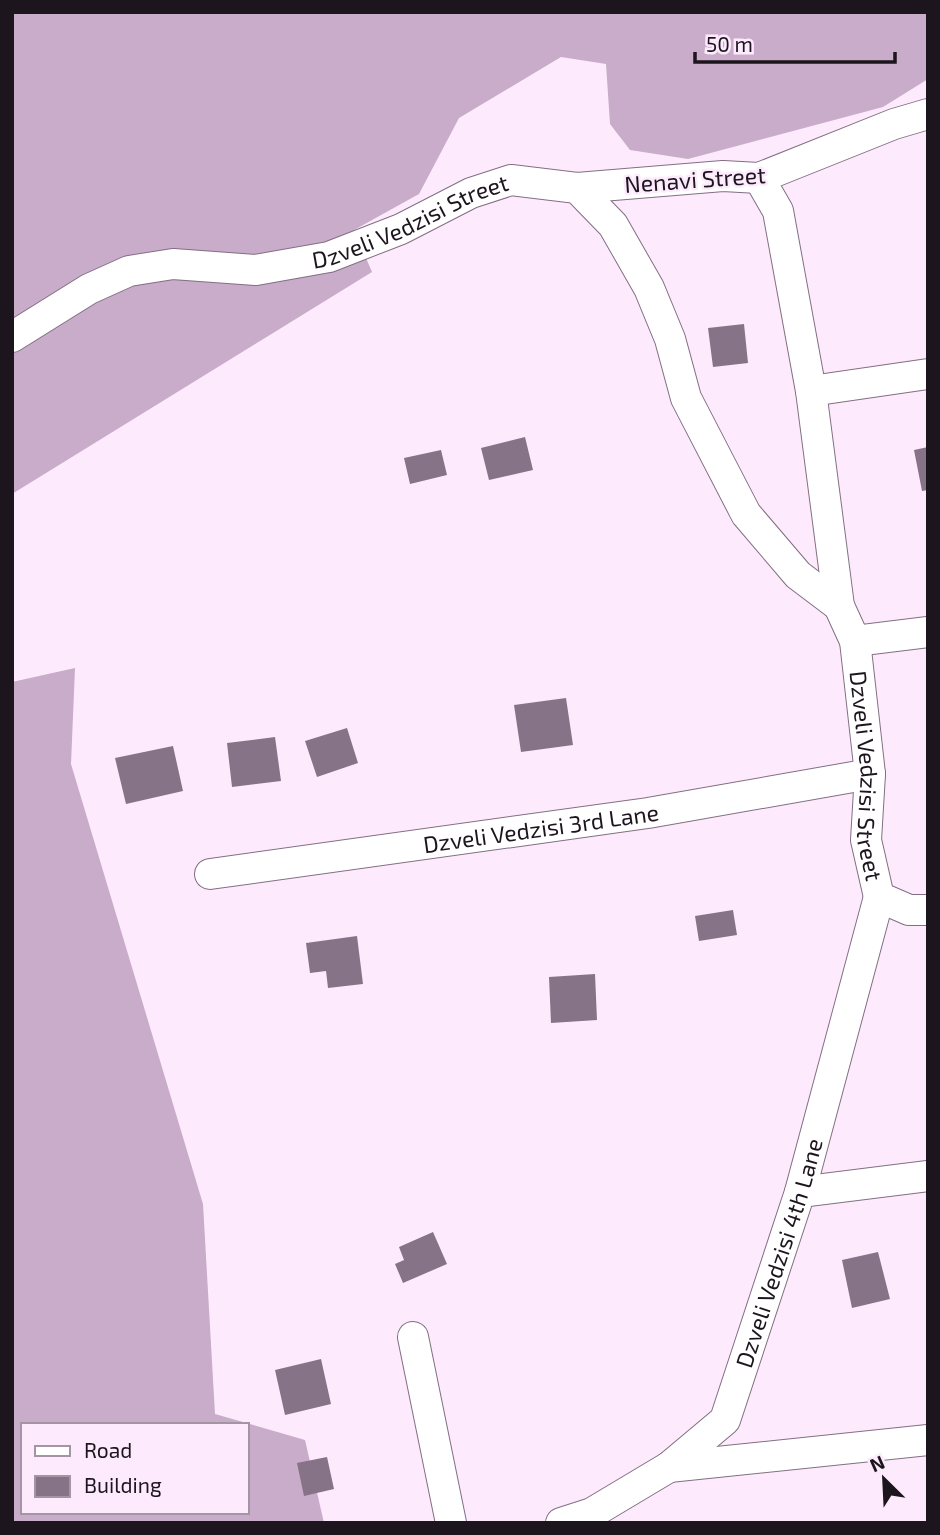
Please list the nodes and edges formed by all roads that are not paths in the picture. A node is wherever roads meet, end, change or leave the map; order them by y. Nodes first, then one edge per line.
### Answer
1 (928, 114) edge
2 (759, 178) junction
3 (577, 188) junction
4 (12, 337) edge
5 (928, 374) edge
6 (811, 391) junction
7 (839, 606) junction
8 (928, 632) edge
9 (855, 641) junction
10 (870, 774) junction
11 (210, 874) dead end
12 (879, 897) junction
13 (928, 910) edge
14 (928, 1176) edge
15 (800, 1192) junction
16 (413, 1337) dead end
17 (928, 1440) edge
18 (669, 1467) junction
19 (450, 1523) edge
20 (561, 1523) edge

1 - 2 street, Nenavi Street
2 - 3 street, Nenavi Street
2 - 6 street, Dzveli Vedzisi Street
3 - 4 street, Dzveli Vedzisi Street
3 - 7 street, Dzveli Vedzisi Street
5 - 6 street
6 - 7 street, Dzveli Vedzisi Street
7 - 9 street, Dzveli Vedzisi Street
8 - 9 street
9 - 10 street, Dzveli Vedzisi Street
10 - 11 street, Dzveli Vedzisi 3rd Lane
10 - 12 street, Dzveli Vedzisi Street
12 - 13 street, Dzveli Vedzisi Street
12 - 15 street, Dzveli Vedzisi 4th Lane
14 - 15 street
15 - 18 street, Dzveli Vedzisi 4th Lane
16 - 19 street
17 - 18 street
18 - 20 street, Dzveli Vedzisi 4th Lane

